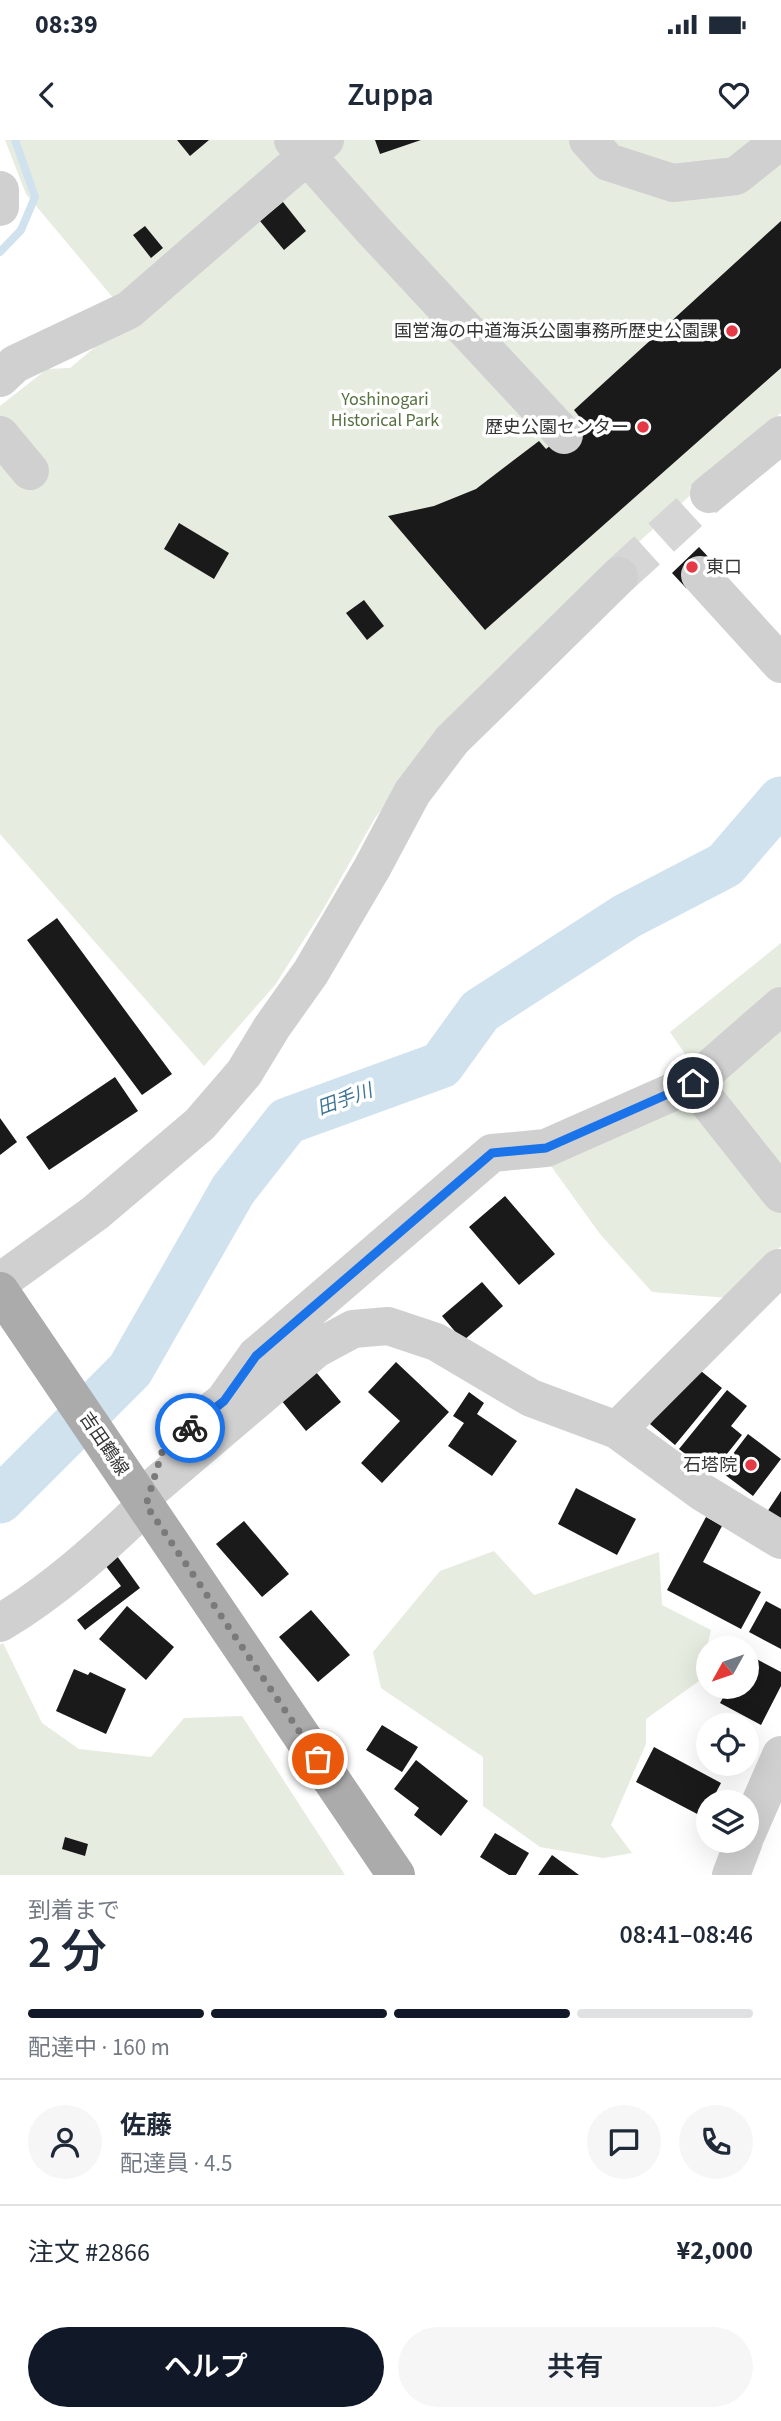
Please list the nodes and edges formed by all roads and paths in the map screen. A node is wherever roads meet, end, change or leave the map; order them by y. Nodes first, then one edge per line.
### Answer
1 (588, 140) edge
2 (781, 140) edge
3 (308, 145) edge
4 (0, 190) edge
5 (0, 207) edge
6 (0, 378) edge
7 (0, 435) edge
8 (564, 435) dead end
9 (781, 435) edge
10 (30, 471) dead end
11 (709, 494) tunnel mouth
12 (700, 575) dead end
13 (619, 576) tunnel mouth
14 (781, 664) edge
15 (781, 1006) edge
16 (693, 1083) junction
17 (781, 1194) edge
18 (781, 1268) edge
19 (0, 1282) edge
20 (0, 1291) edge
21 (617, 1430) junction
22 (147, 1498) junction
23 (781, 1540) edge
24 (0, 1623) edge
25 (781, 1755) edge
26 (759, 1805) edge
27 (739, 1853) edge
28 (396, 1875) edge
29 (731, 1875) edge

1 - 2 street
3 - 6 street
3 - 8 street
4 - 5 street
7 - 10 street
9 - 11 street
12 - 14 street
13 - 19 street
15 - 16 street
16 - 17 street
16 - 22 street
18 - 21 street
20 - 22 main road, 吉田鶴線
21 - 22 street
21 - 23 street
22 - 24 street
22 - 28 main road, 吉田鶴線
25 - 26 street
27 - 29 street

